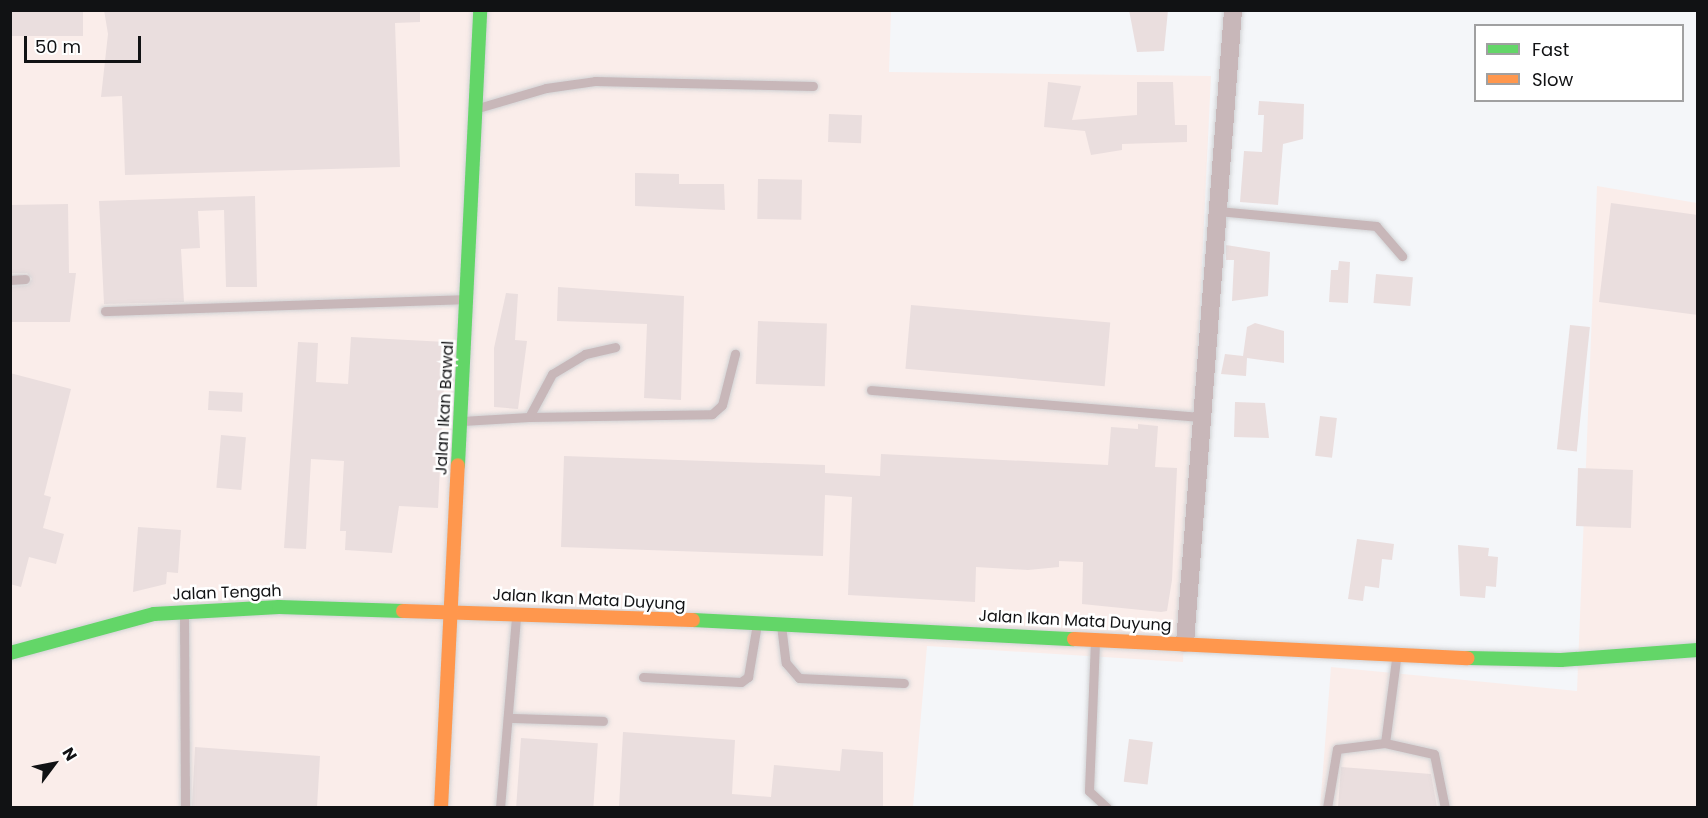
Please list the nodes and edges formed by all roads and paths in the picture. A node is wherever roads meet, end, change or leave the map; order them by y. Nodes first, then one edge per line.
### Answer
1 (480, 10) edge
2 (1233, 10) edge
3 (813, 86) dead end
4 (476, 109) junction
5 (1218, 211) junction
6 (1402, 256) dead end
7 (25, 279) dead end
8 (10, 280) edge
9 (468, 299) junction
10 (105, 311) dead end
11 (615, 347) dead end
12 (735, 354) dead end
13 (871, 390) dead end
14 (529, 417) junction
15 (1202, 417) junction
16 (462, 421) junction
17 (450, 609) junction
18 (184, 610) junction
19 (516, 614) junction
20 (781, 622) junction
21 (758, 624) junction
22 (1095, 639) junction
23 (1185, 643) junction
24 (1698, 650) edge
25 (10, 653) edge
26 (1397, 657) junction
27 (643, 677) dead end
28 (904, 683) dead end
29 (510, 718) junction
30 (603, 721) dead end
31 (1385, 743) junction
32 (185, 807) edge
33 (441, 807) edge
34 (500, 807) edge
35 (1107, 807) edge
36 (1327, 807) edge
37 (1445, 807) edge

1 - 4 street, Jalan Ikan Bawal
2 - 5 street
3 - 4 lane
4 - 9 street, Jalan Ikan Bawal
5 - 6 lane
5 - 15 street
7 - 8 lane
9 - 10 lane
9 - 16 street, Jalan Ikan Bawal
11 - 14 lane
12 - 14 lane
13 - 15 lane
14 - 16 lane
15 - 23 street
16 - 17 street, Jalan Ikan Bawal
17 - 18 street, Jalan Tengah
17 - 19 street, Jalan Ikan Mata Duyung
17 - 33 street, Jalan Ikan Bawal
18 - 25 street, Jalan Tengah
18 - 32 lane
19 - 21 street, Jalan Ikan Mata Duyung
19 - 29 lane
20 - 21 street, Jalan Ikan Mata Duyung
20 - 22 street, Jalan Ikan Mata Duyung
20 - 28 lane
21 - 27 lane
22 - 23 street, Jalan Ikan Mata Duyung
22 - 35 lane
23 - 26 street, Jalan Ikan Mata Duyung
24 - 26 street, Jalan Ikan Mata Duyung
26 - 31 lane
29 - 30 lane
29 - 34 lane
31 - 36 lane
31 - 37 lane

